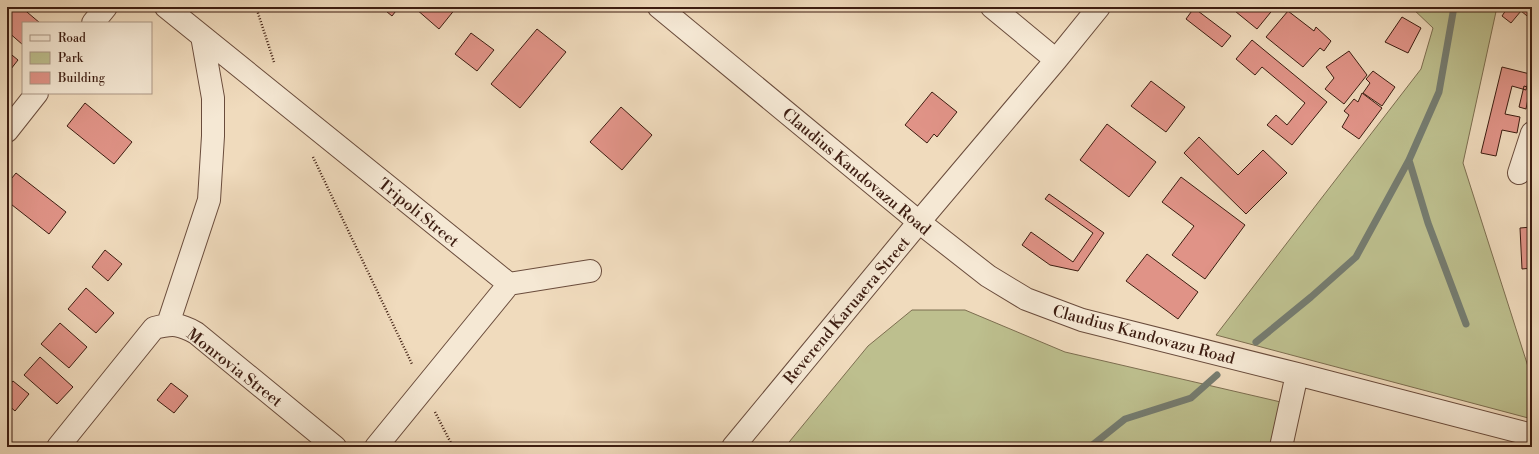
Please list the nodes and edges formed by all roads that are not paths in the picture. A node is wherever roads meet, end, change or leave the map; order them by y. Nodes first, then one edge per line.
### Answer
1 (106, 7) edge
2 (166, 7) edge
3 (659, 7) edge
4 (992, 7) edge
5 (1099, 7) edge
6 (94, 22) edge
7 (202, 36) junction
8 (1056, 60) junction
9 (36, 94) edge
10 (7, 131) edge
11 (1532, 133) edge
12 (1518, 173) dead end
13 (919, 222) junction
14 (590, 271) dead end
15 (509, 284) junction
16 (168, 324) junction
17 (1296, 374) junction
18 (1532, 435) edge
19 (58, 447) edge
20 (335, 447) edge
21 (376, 447) edge
22 (733, 447) edge
23 (1281, 447) edge

1 - 6 street
2 - 7 street, Tripoli Street
3 - 13 street, Claudius Kandovazu Road
4 - 8 street
5 - 8 street, Reverend Karuaera Street
7 - 15 street, Tripoli Street
7 - 16 street
8 - 13 street, Reverend Karuaera Street
9 - 10 street
11 - 12 street
13 - 17 street, Claudius Kandovazu Road
13 - 22 street, Reverend Karuaera Street
14 - 15 street
15 - 21 street
16 - 19 street, Monrovia Street
16 - 20 street, Monrovia Street
17 - 18 street, Claudius Kandovazu Road
17 - 23 street

